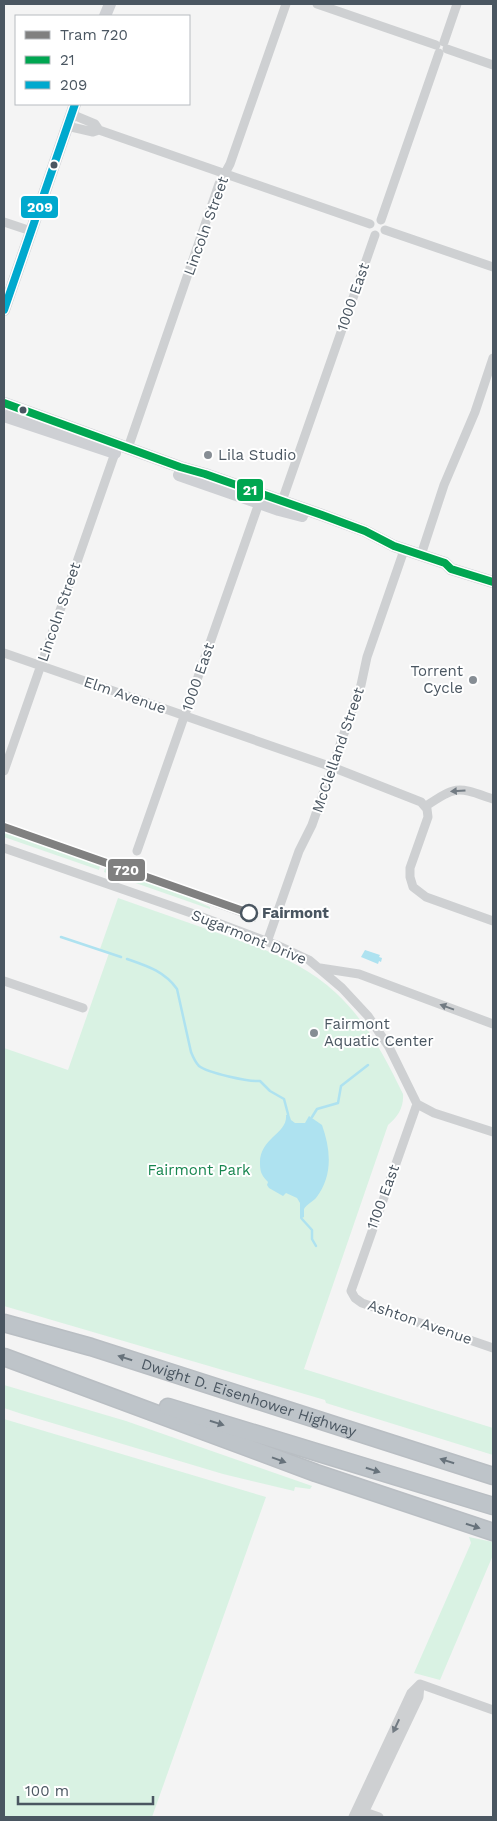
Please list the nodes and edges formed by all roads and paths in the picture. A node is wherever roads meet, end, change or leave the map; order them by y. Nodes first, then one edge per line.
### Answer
1 (286, 4) edge
2 (317, 4) edge
3 (457, 4) edge
4 (441, 47) junction
5 (493, 65) edge
6 (71, 115) edge
7 (225, 174) junction
8 (381, 220) junction
9 (4, 222) edge
10 (370, 224) junction
11 (385, 230) junction
12 (31, 231) junction
13 (375, 235) junction
14 (493, 267) edge
15 (4, 310) edge
16 (493, 358) edge
17 (4, 403) edge
18 (4, 416) edge
19 (128, 448) junction
20 (115, 453) junction
21 (141, 453) junction
22 (230, 493) junction
23 (282, 501) junction
24 (259, 503) junction
25 (402, 556) junction
26 (426, 557) junction
27 (451, 569) junction
28 (493, 582) edge
29 (4, 653) edge
30 (40, 666) junction
31 (184, 716) junction
32 (332, 767) junction
33 (4, 771) edge
34 (493, 798) edge
35 (426, 806) junction
36 (4, 848) edge
37 (137, 851) dead end
38 (493, 921) edge
39 (267, 942) junction
40 (320, 968) junction
41 (4, 980) edge
42 (83, 1008) dead end
43 (493, 1024) edge
44 (417, 1104) junction
45 (493, 1132) edge
46 (350, 1291) joint
47 (4, 1323) edge
48 (493, 1348) edge
49 (4, 1357) edge
50 (493, 1476) edge
51 (493, 1506) edge
52 (493, 1532) edge
53 (493, 1710) edge
54 (359, 1814) edge
55 (379, 1817) edge

1 - 7 street, Lincoln Street
2 - 4 street
3 - 4 street
4 - 5 street
4 - 8 street
6 - 7 street
6 - 12 main road
7 - 10 street
7 - 19 street, Lincoln Street
8 - 10 street
8 - 11 street
9 - 12 street
10 - 13 street
11 - 13 street
11 - 14 street
12 - 15 main road
13 - 23 street, 1000 East
16 - 26 street
17 - 19 main road
18 - 20 main road
19 - 21 main road
20 - 21 main road
20 - 22 main road
20 - 30 street, Lincoln Street
21 - 23 main road
22 - 23 main road
22 - 24 main road
23 - 26 main road
24 - 25 main road
24 - 31 street, 1000 East
25 - 26 main road
25 - 27 main road
25 - 32 street, McClelland Street
26 - 27 main road
27 - 28 main road
29 - 30 street, Elm Avenue
30 - 31 street, Elm Avenue
30 - 33 street, Lincoln Street
31 - 32 street, Elm Avenue
31 - 37 street, 1000 East
32 - 35 street, Elm Avenue
32 - 39 street, McClelland Street
34 -> 35 street
35 - 38 street
36 - 39 street, Sugarmont Drive
39 - 40 street, Sugarmont Drive
43 -> 40 street, Sugarmont Drive
40 - 44 street
41 - 42 street
44 - 45 street
44 - 46 street, 1100 East
46 - 48 street, Ashton Avenue
50 -> 47 highway, Dwight D. Eisenhower Highway
49 -> 51 highway
49 -> 52 highway
53 - 54 street
54 - 55 street

